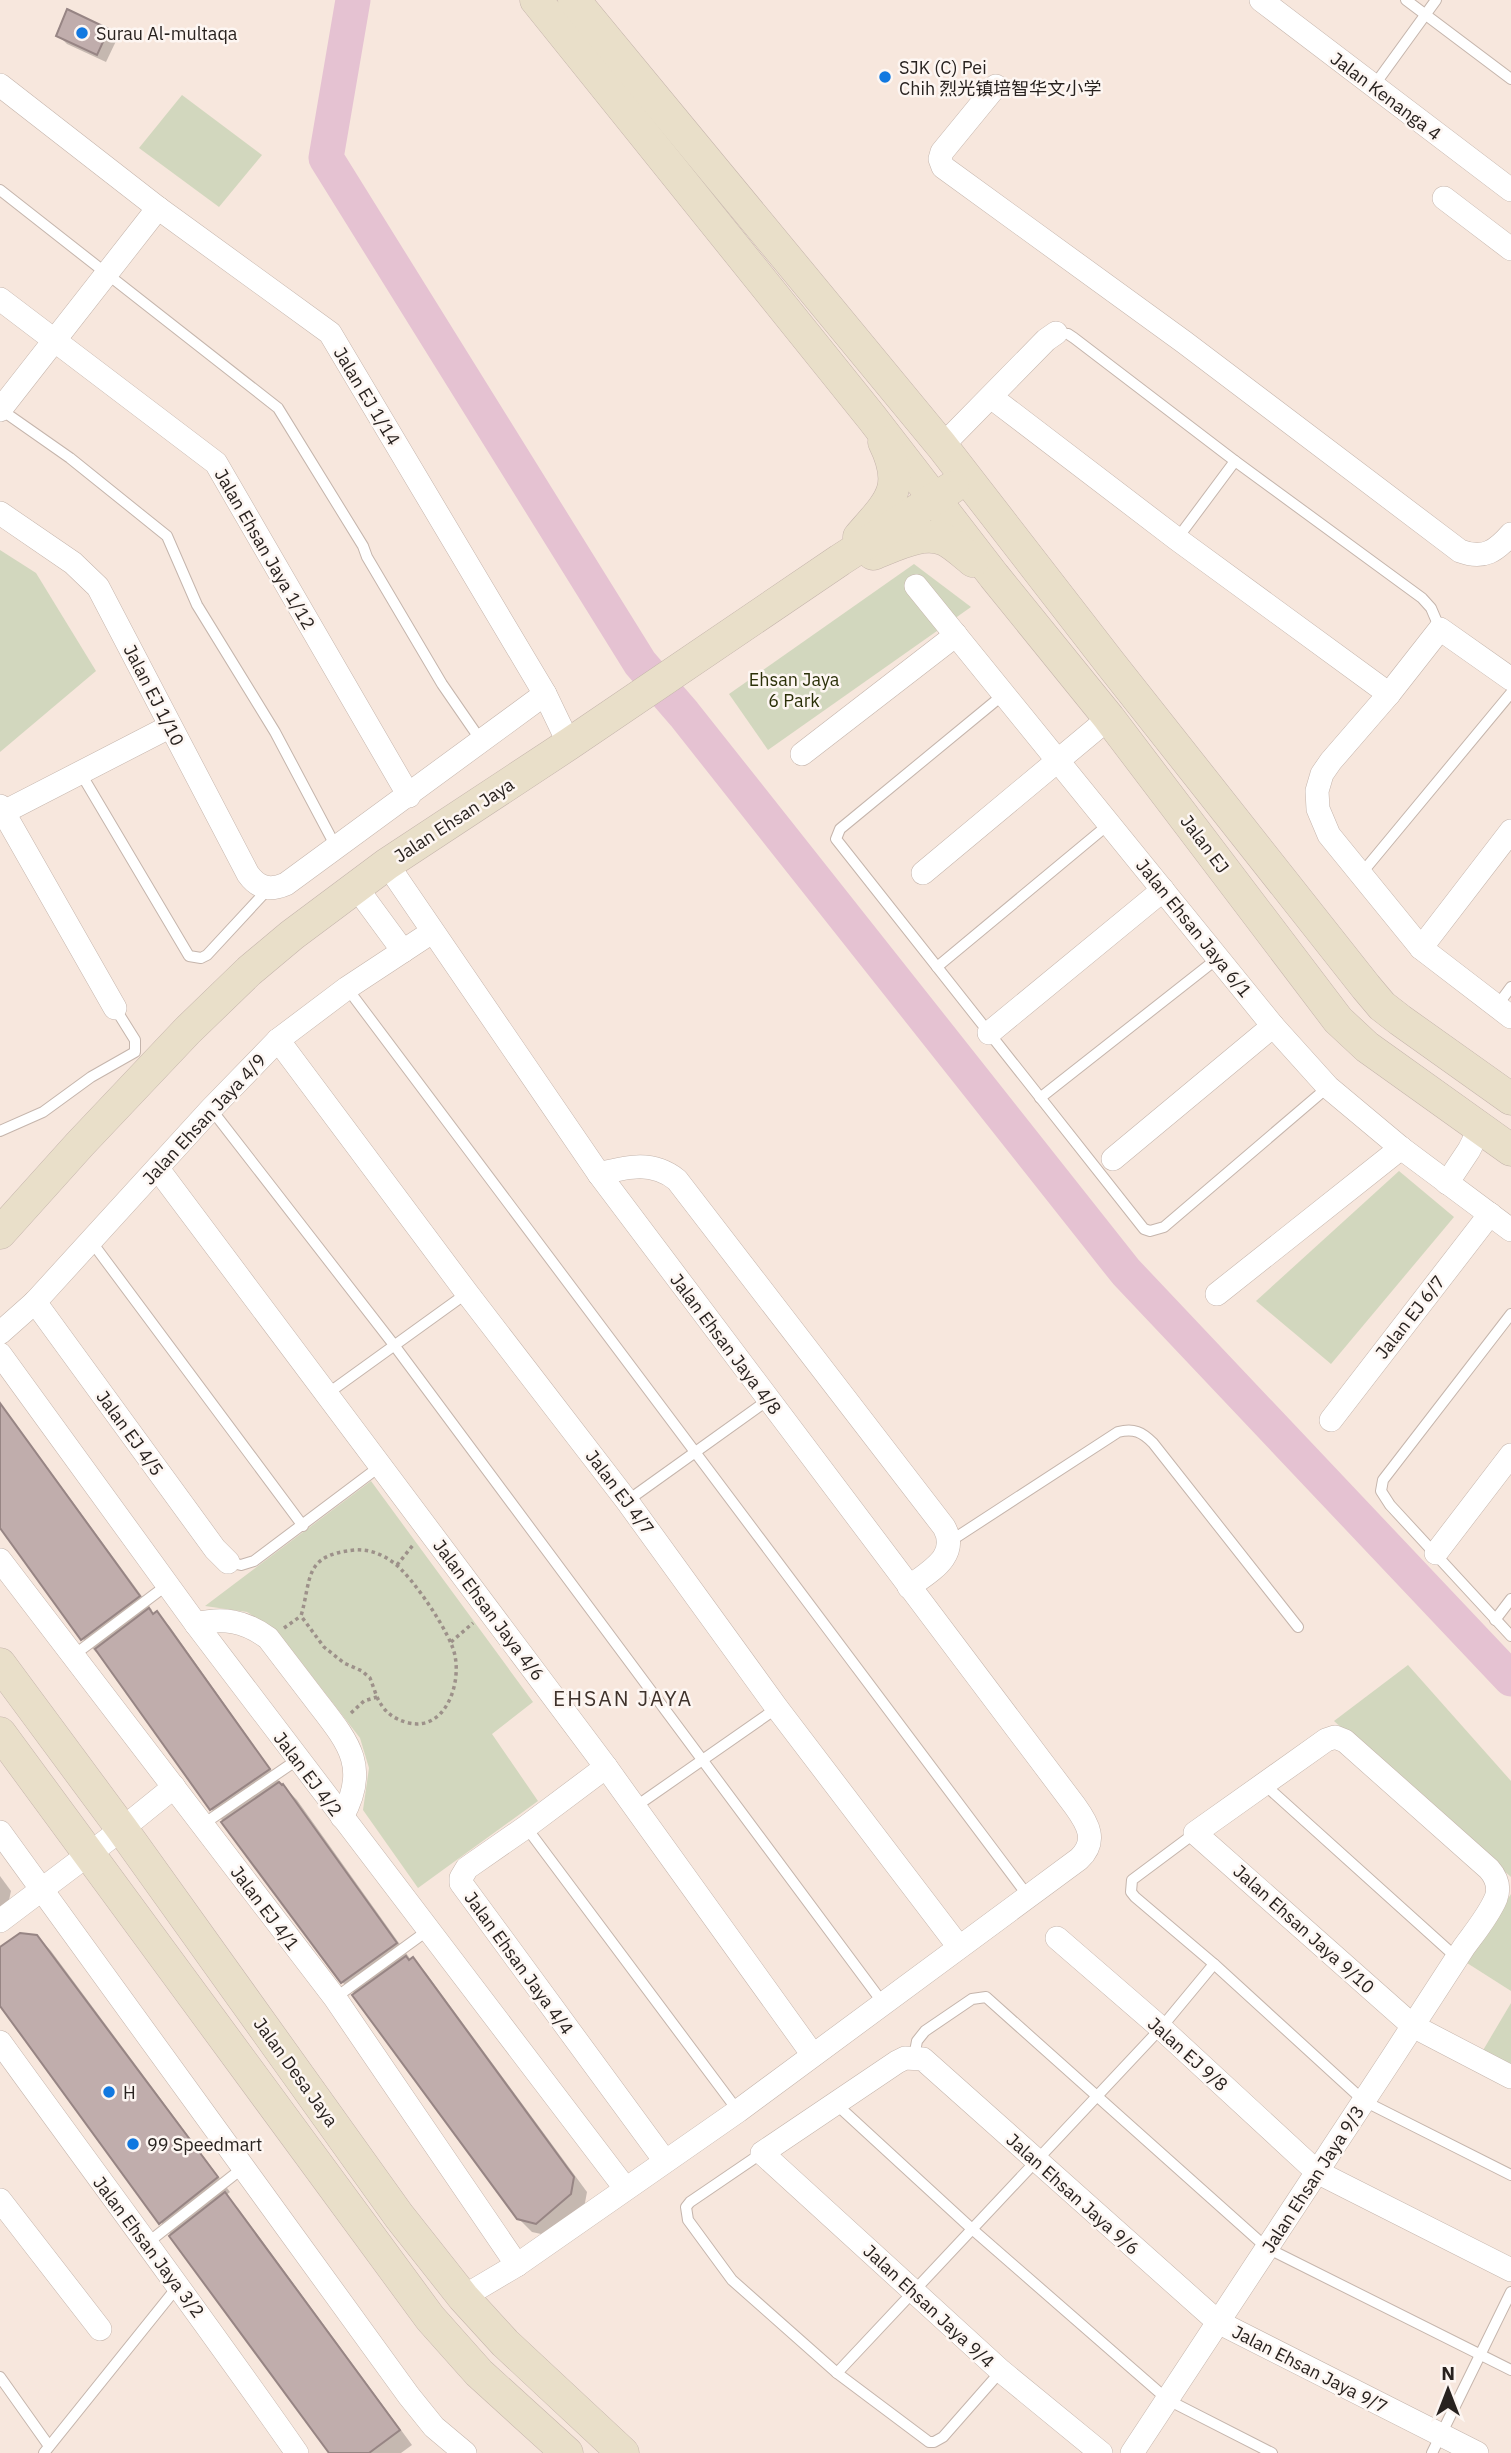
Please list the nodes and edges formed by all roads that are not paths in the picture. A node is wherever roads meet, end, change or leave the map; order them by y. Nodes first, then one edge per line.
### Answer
1 (536, 0) edge
2 (574, 0) edge
3 (1261, 0) edge
4 (1406, 0) edge
5 (1436, 0) edge
6 (1425, 15) junction
7 (1511, 79) edge
8 (0, 85) edge
9 (996, 86) dead end
10 (1373, 87) junction
11 (0, 190) edge
12 (1511, 190) edge
13 (1444, 198) dead end
14 (158, 208) junction
15 (1511, 249) edge
16 (107, 275) junction
17 (0, 299) edge
18 (1056, 333) joint
19 (55, 341) junction
20 (991, 397) junction
21 (0, 409) edge
22 (872, 418) junction
23 (942, 446) junction
24 (1235, 461) junction
25 (966, 479) junction
26 (936, 499) junction
27 (0, 513) edge
28 (1511, 534) edge
29 (1177, 539) junction
30 (831, 567) junction
31 (993, 576) junction
32 (916, 586) dead end
33 (1440, 629) junction
34 (956, 635) junction
35 (1511, 679) edge
36 (1511, 693) edge
37 (545, 694) junction
38 (1004, 694) junction
39 (1389, 694) junction
40 (1109, 718) junction
41 (169, 727) junction
42 (582, 736) junction
43 (482, 742) junction
44 (802, 754) dead end
45 (1058, 761) junction
46 (79, 772) junction
47 (409, 796) junction
48 (1, 810) edge
49 (1109, 824) junction
50 (1511, 831) edge
51 (336, 847) junction
52 (387, 864) junction
53 (923, 873) dead end
54 (1361, 874) junction
55 (277, 886) junction
56 (356, 887) junction
57 (1163, 890) junction
58 (432, 932) junction
59 (1421, 948) junction
60 (403, 951) junction
61 (1218, 958) junction
62 (937, 967) junction
63 (1511, 987) edge
64 (347, 988) junction
65 (116, 1008) joint
66 (1504, 1012) edge
67 (1273, 1026) junction
68 (989, 1033) junction
69 (278, 1040) junction
70 (1328, 1087) junction
71 (1040, 1098) junction
72 (1511, 1099) edge
73 (211, 1109) junction
74 (0, 1131) edge
75 (1500, 1136) edge
76 (1401, 1148) junction
77 (1113, 1159) dead end
78 (158, 1169) junction
79 (599, 1174) junction
80 (1447, 1183) junction
81 (1490, 1214) junction
82 (1511, 1230) edge
83 (0, 1233) edge
84 (91, 1241) junction
85 (467, 1293) junction
86 (1217, 1294) dead end
87 (35, 1302) junction
88 (1511, 1314) edge
89 (0, 1333) edge
90 (394, 1345) junction
91 (0, 1353) edge
92 (327, 1395) junction
93 (768, 1400) junction
94 (1331, 1420) dead end
95 (695, 1452) junction
96 (1511, 1455) edge
97 (379, 1467) junction
98 (627, 1501) junction
99 (303, 1526) junction
100 (949, 1542) junction
101 (1436, 1553) junction
102 (0, 1560) edge
103 (228, 1562) joint
104 (167, 1585) junction
105 (909, 1587) junction
106 (1511, 1600) edge
107 (1495, 1620) junction
108 (196, 1624) junction
109 (1298, 1627) dead end
110 (1511, 1636) edge
111 (74, 1655) junction
112 (0, 1664) edge
113 (777, 1708) junction
114 (0, 1733) edge
115 (297, 1760) junction
116 (703, 1762) junction
117 (606, 1767) junction
118 (1265, 1785) junction
119 (174, 1787) junction
120 (635, 1807) junction
121 (342, 1817) junction
122 (202, 1825) junction
123 (526, 1827) junction
124 (122, 1829) junction
125 (0, 1832) edge
126 (1195, 1833) junction
127 (89, 1854) junction
128 (42, 1890) junction
129 (1028, 1896) junction
130 (0, 1921) edge
131 (427, 1931) junction
132 (1057, 1938) dead end
133 (959, 1947) junction
134 (1457, 1958) junction
135 (1214, 1964) junction
136 (335, 1998) junction
137 (883, 2003) junction
138 (1413, 2026) junction
139 (1161, 2028) junction
140 (0, 2042) edge
141 (813, 2055) junction
142 (922, 2060) junction
143 (1511, 2077) edge
144 (1095, 2097) junction
145 (1364, 2101) junction
146 (836, 2104) junction
147 (738, 2111) junction
148 (762, 2153) junction
149 (665, 2161) junction
150 (1035, 2161) junction
151 (244, 2167) junction
152 (1317, 2172) junction
153 (1511, 2175) edge
154 (625, 2188) junction
155 (0, 2200) edge
156 (972, 2229) junction
157 (146, 2244) junction
158 (1267, 2248) junction
159 (517, 2265) junction
160 (1511, 2270) edge
161 (178, 2286) junction
162 (913, 2290) junction
163 (1511, 2292) edge
164 (463, 2297) junction
165 (1218, 2322) junction
166 (100, 2329) dead end
167 (1479, 2355) junction
168 (1511, 2370) edge
169 (1001, 2371) junction
170 (838, 2373) junction
171 (0, 2377) edge
172 (1168, 2400) junction
173 (1436, 2444) edge
174 (46, 2450) edge
175 (297, 2453) edge
176 (465, 2453) edge
177 (566, 2453) edge
178 (623, 2453) edge
179 (1101, 2453) edge
180 (1132, 2453) edge
181 (1272, 2453) edge
182 (1478, 2453) edge

1 - 22 main road
2 - 23 main road, Jalan EJ
3 - 10 street, Jalan Kenanga 4
4 - 6 lane
5 - 6 lane
6 - 7 lane
6 - 10 lane
8 - 14 street, Jalan EJ 1/14
9 - 28 street
10 - 12 street, Jalan Kenanga 4
11 - 16 lane
13 - 15 street
14 - 16 street
14 - 37 street, Jalan EJ 1/14
16 - 19 street
16 - 43 lane
17 - 19 street, Jalan Ehsan Jaya 1/12
18 - 20 street
18 - 24 lane
19 - 21 street
19 - 47 street, Jalan Ehsan Jaya 1/12
20 - 23 street
20 - 29 street
21 - 51 lane
22 - 26 main road, Jalan EJ
22 - 30 main road
23 - 25 main road, Jalan EJ
24 - 29 lane
24 - 33 lane
25 - 26 main road, Jalan Ehsan Jaya
25 - 72 main road, Jalan EJ
26 - 30 main road, Jalan Ehsan Jaya
26 - 31 main road, Jalan EJ
27 - 41 street, Jalan EJ 1/10
29 - 39 street
30 - 31 main road
30 - 42 main road, Jalan Ehsan Jaya
31 - 40 main road, Jalan EJ
32 - 34 street, Jalan Ehsan Jaya 6/1
33 - 35 street
33 - 39 street
34 - 38 street, Jalan Ehsan Jaya 6/1
34 - 44 street
36 - 54 lane
37 - 42 street, Jalan EJ 1/14
37 - 43 street
38 - 45 street, Jalan Ehsan Jaya 6/1
38 - 62 lane
39 - 54 street
40 - 45 street
40 - 75 main road, Jalan EJ
41 - 46 street
41 - 55 street, Jalan EJ 1/10
42 - 52 main road, Jalan Ehsan Jaya
43 - 47 street
45 - 49 street, Jalan Ehsan Jaya 6/1
45 - 53 street
46 - 48 street
46 - 55 lane
47 - 51 street
48 - 65 street
49 - 57 street, Jalan Ehsan Jaya 6/1
49 - 62 lane
50 - 59 street
51 - 55 street
52 - 56 main road, Jalan Ehsan Jaya
52 - 58 street, Jalan Ehsan Jaya 4/8
54 - 59 street
56 - 60 street
56 - 83 main road, Jalan Ehsan Jaya
57 - 61 street, Jalan Ehsan Jaya 6/1
57 - 68 street
58 - 60 street, Jalan Ehsan Jaya 4/9
58 - 79 street, Jalan Ehsan Jaya 4/8
59 - 66 street
60 - 64 street, Jalan Ehsan Jaya 4/9
61 - 67 street, Jalan Ehsan Jaya 6/1
61 - 71 lane
62 - 68 lane
63 - 66 lane
64 - 69 street, Jalan Ehsan Jaya 4/9
64 - 95 lane
65 - 74 lane
67 - 70 street, Jalan Ehsan Jaya 6/1
67 - 77 street
68 - 71 lane
69 - 73 street, Jalan Ehsan Jaya 4/9
69 - 85 street, Jalan EJ 4/7
70 - 71 lane
70 - 76 street, Jalan Ehsan Jaya 6/1
73 - 78 street, Jalan Ehsan Jaya 4/9
73 - 90 lane
75 - 80 street
76 - 80 street, Jalan Ehsan Jaya 6/1
76 - 86 street
78 - 84 street, Jalan Ehsan Jaya 4/9
78 - 92 street, Jalan Ehsan Jaya 4/6
79 - 93 street, Jalan Ehsan Jaya 4/8
79 - 100 street
80 - 81 street, Jalan Ehsan Jaya 6/1
81 - 82 street, Jalan Ehsan Jaya 6/1
81 - 94 street, Jalan EJ 6/7
84 - 87 street, Jalan Ehsan Jaya 4/9
84 - 99 lane
85 - 90 lane
85 - 98 street, Jalan EJ 4/7
87 - 89 street, Jalan Ehsan Jaya 4/9
87 - 103 street, Jalan EJ 4/5
88 - 101 lane
90 - 92 lane
90 - 116 lane
91 - 104 street, Jalan EJ 4/2
92 - 97 street, Jalan Ehsan Jaya 4/6
93 - 95 lane
93 - 105 street, Jalan Ehsan Jaya 4/8
95 - 98 lane
95 - 129 lane
96 - 101 street
97 - 99 lane
97 - 117 street, Jalan Ehsan Jaya 4/6
98 - 113 street, Jalan EJ 4/7
99 - 103 lane
100 - 105 street
100 - 109 lane
101 - 107 lane
102 - 111 street, Jalan EJ 4/1
104 - 108 street, Jalan EJ 4/2
104 - 111 lane
105 - 129 street, Jalan Ehsan Jaya 4/8
106 - 107 lane
107 - 110 lane
108 - 115 street, Jalan EJ 4/2
108 - 121 street
111 - 119 street, Jalan EJ 4/1
112 - 124 main road, Jalan Desa Jaya
113 - 116 lane
113 - 133 street, Jalan EJ 4/7
114 - 127 main road
115 - 121 street, Jalan EJ 4/2
115 - 122 lane
116 - 120 lane
116 - 137 lane
117 - 120 street, Jalan Ehsan Jaya 4/6
117 - 123 street, Jalan Ehsan Jaya 4/4
118 - 126 street
118 - 134 lane
118 - 134 street, Jalan Ehsan Jaya 9/3
119 - 122 street, Jalan EJ 4/1
119 - 124 street
120 - 141 street, Jalan Ehsan Jaya 4/6
121 - 131 street, Jalan EJ 4/2
122 - 136 street, Jalan EJ 4/1
123 - 147 lane
123 - 149 street, Jalan Ehsan Jaya 4/4
124 - 127 street
124 - 164 main road, Jalan Desa Jaya
125 - 128 street
126 - 135 lane
126 - 138 street, Jalan Ehsan Jaya 9/10
127 - 128 street
127 - 177 main road
128 - 130 street
128 - 151 street
129 - 133 street
131 - 136 lane
131 - 154 street, Jalan EJ 4/2
132 - 139 street, Jalan EJ 9/8
133 - 137 street
134 - 138 street, Jalan Ehsan Jaya 9/3
135 - 139 lane
135 - 145 lane
136 - 159 street, Jalan EJ 4/1
137 - 141 street
138 - 143 street, Jalan Ehsan Jaya 9/10
138 - 145 street, Jalan Ehsan Jaya 9/3
139 - 144 lane
139 - 152 street, Jalan EJ 9/8
140 - 157 street, Jalan Ehsan Jaya 3/2
141 - 147 street
142 - 144 lane
142 - 146 street
142 - 150 street, Jalan Ehsan Jaya 9/6
144 - 150 lane
144 - 158 lane
145 - 152 street, Jalan Ehsan Jaya 9/3
145 - 153 lane
146 - 148 street
146 - 156 lane
147 - 149 street
148 - 162 street, Jalan Ehsan Jaya 9/4
148 - 170 lane
149 - 154 street
150 - 156 lane
150 - 165 street, Jalan Ehsan Jaya 9/6
151 - 157 lane
151 - 176 street
152 - 158 street, Jalan Ehsan Jaya 9/3
152 - 160 street, Jalan EJ 9/8
154 - 159 street
155 - 166 street
156 - 162 lane
156 - 172 lane
157 - 161 street, Jalan Ehsan Jaya 3/2
158 - 165 street, Jalan Ehsan Jaya 9/3
158 - 167 lane
159 - 164 street
161 - 174 lane
161 - 175 street, Jalan Ehsan Jaya 3/2
162 - 169 street, Jalan Ehsan Jaya 9/4
162 - 170 lane
163 - 167 lane
164 - 178 main road, Jalan Desa Jaya
165 - 172 street, Jalan Ehsan Jaya 9/3
165 - 173 street, Jalan Ehsan Jaya 9/7
167 - 168 lane
167 - 173 lane
169 - 170 lane
169 - 179 street, Jalan Ehsan Jaya 9/4
171 - 174 lane
172 - 180 street, Jalan Ehsan Jaya 9/3
172 - 181 lane
173 - 182 street, Jalan Ehsan Jaya 9/7

